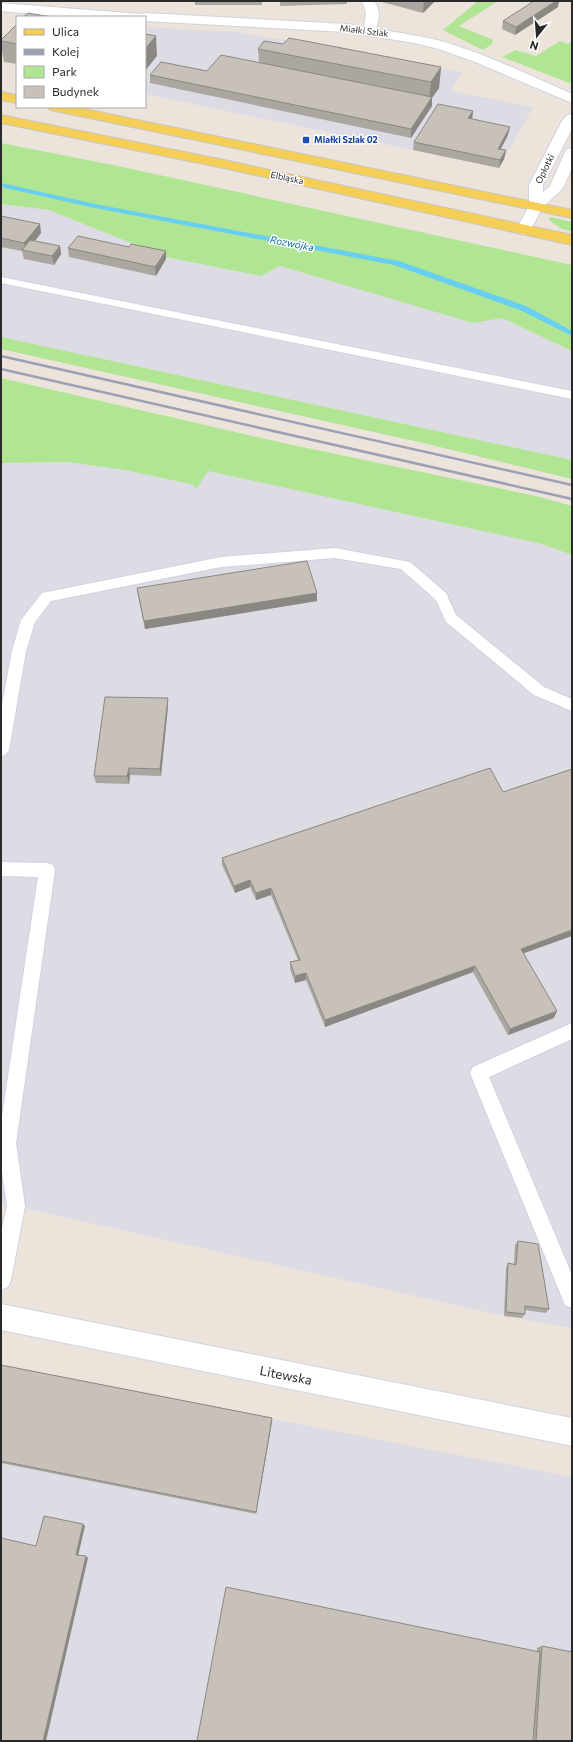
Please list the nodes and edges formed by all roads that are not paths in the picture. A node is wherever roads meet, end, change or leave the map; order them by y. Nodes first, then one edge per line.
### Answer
1 (368, 1) edge
2 (1, 7) edge
3 (115, 16) edge
4 (146, 18) edge
5 (369, 31) junction
6 (1, 96) edge
7 (16, 99) edge
8 (572, 99) edge
9 (60, 108) edge
10 (572, 118) edge
11 (1, 119) edge
12 (572, 152) edge
13 (536, 206) junction
14 (572, 214) edge
15 (524, 230) junction
16 (572, 240) edge
17 (1, 280) edge
18 (572, 395) edge
19 (572, 705) edge
20 (1, 750) edge
21 (1, 869) edge
22 (572, 1031) edge
23 (1, 1280) edge
24 (572, 1298) edge
25 (1, 1317) edge
26 (572, 1432) edge

1 - 5 street
2 - 3 street
4 - 5 street, Miałki Szlak
5 - 8 street, Miałki Szlak
6 - 7 main road
9 - 13 main road
10 - 13 street, Opłotki
11 - 15 main road, Elbląska
12 - 13 street, Opłotki
13 - 14 main road
13 - 15 street
15 - 16 main road, Elbląska
17 - 18 lane
19 - 20 lane
21 - 23 lane
22 - 24 lane
25 - 26 street, Litewska

